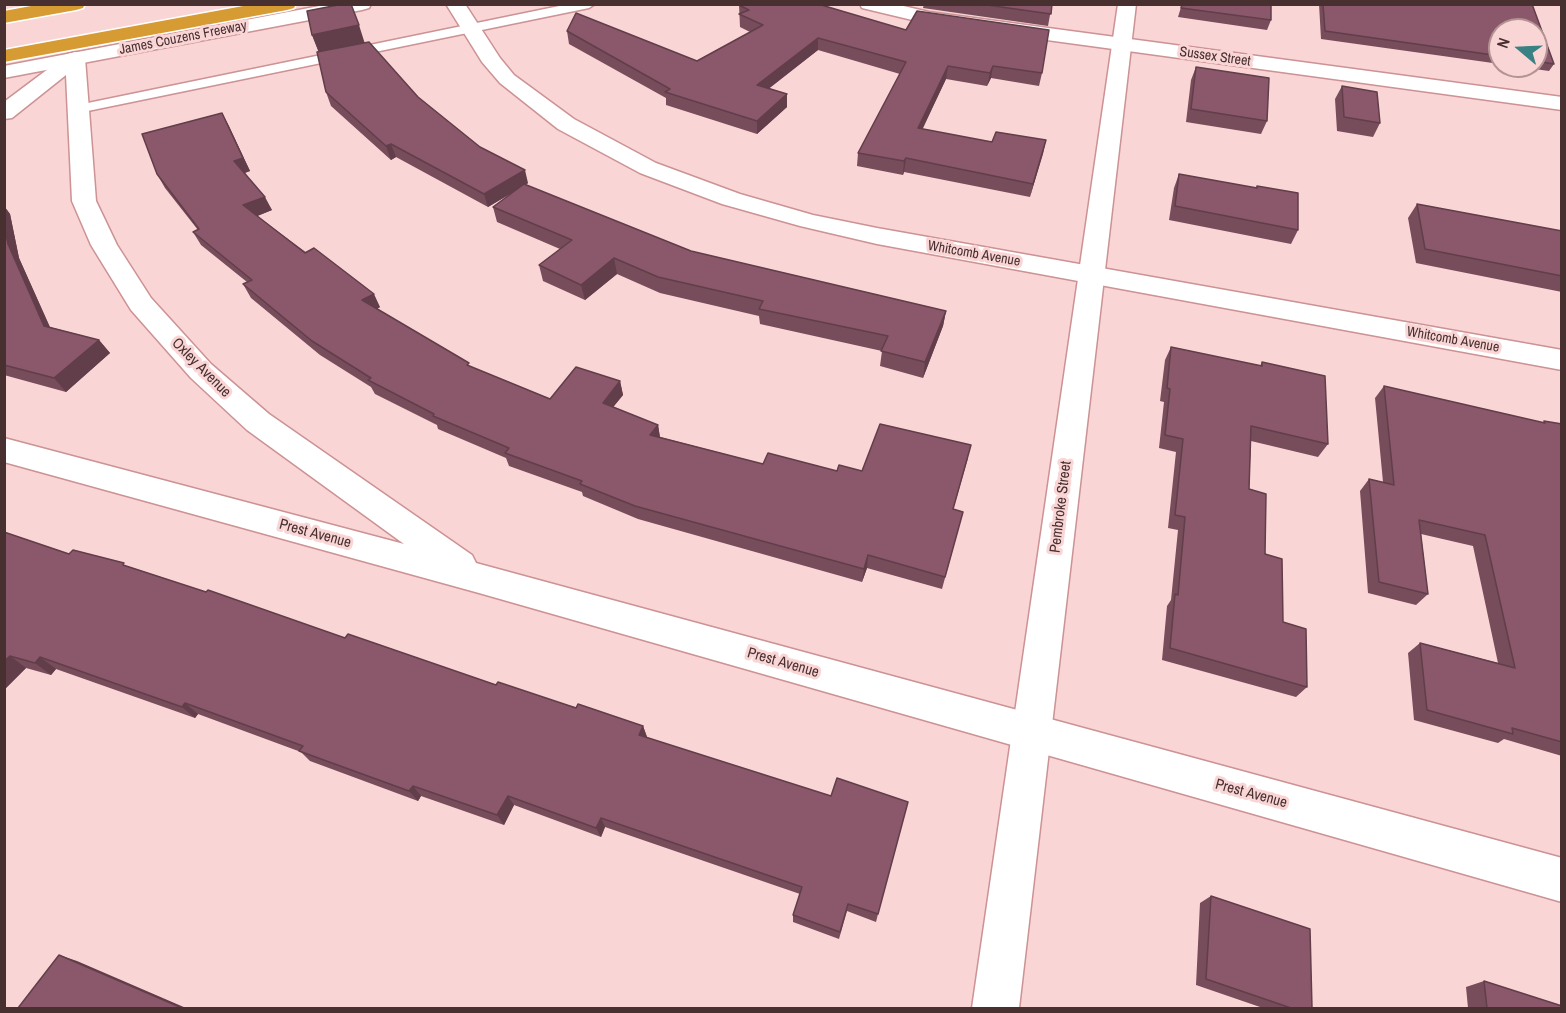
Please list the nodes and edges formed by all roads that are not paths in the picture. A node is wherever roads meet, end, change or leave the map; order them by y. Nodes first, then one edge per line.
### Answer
1 (76, 4) edge
2 (200, 4) edge
3 (287, 4) edge
4 (362, 4) edge
5 (455, 4) edge
6 (589, 4) edge
7 (869, 4) edge
8 (1127, 4) edge
9 (4, 17) edge
10 (469, 29) junction
11 (4, 37) edge
12 (1122, 44) junction
13 (4, 56) edge
14 (75, 58) junction
15 (4, 72) edge
16 (1562, 104) edge
17 (78, 109) junction
18 (4, 112) edge
19 (1092, 274) junction
20 (1562, 360) edge
21 (4, 450) edge
22 (478, 578) junction
23 (1031, 733) junction
24 (1562, 880) edge
25 (995, 1008) edge

1 - 9 highway
2 - 11 highway
3 - 13 highway
4 - 14 street, James Couzens Freeway
5 - 10 street, Whitcomb Avenue
6 - 10 lane
7 - 12 street, Sussex Street
8 - 12 street, Pembroke Street
10 - 17 lane
10 - 19 street, Whitcomb Avenue
12 - 16 street, Sussex Street
12 - 19 street, Pembroke Street
14 - 15 street, James Couzens Freeway
14 - 17 street, Oxley Avenue
14 - 18 street
17 - 22 street, Oxley Avenue
19 - 20 street, Whitcomb Avenue
19 - 23 street, Pembroke Street
21 - 22 street, Prest Avenue
22 - 23 street, Prest Avenue
23 - 24 street, Prest Avenue
23 - 25 street, Pembroke Street

